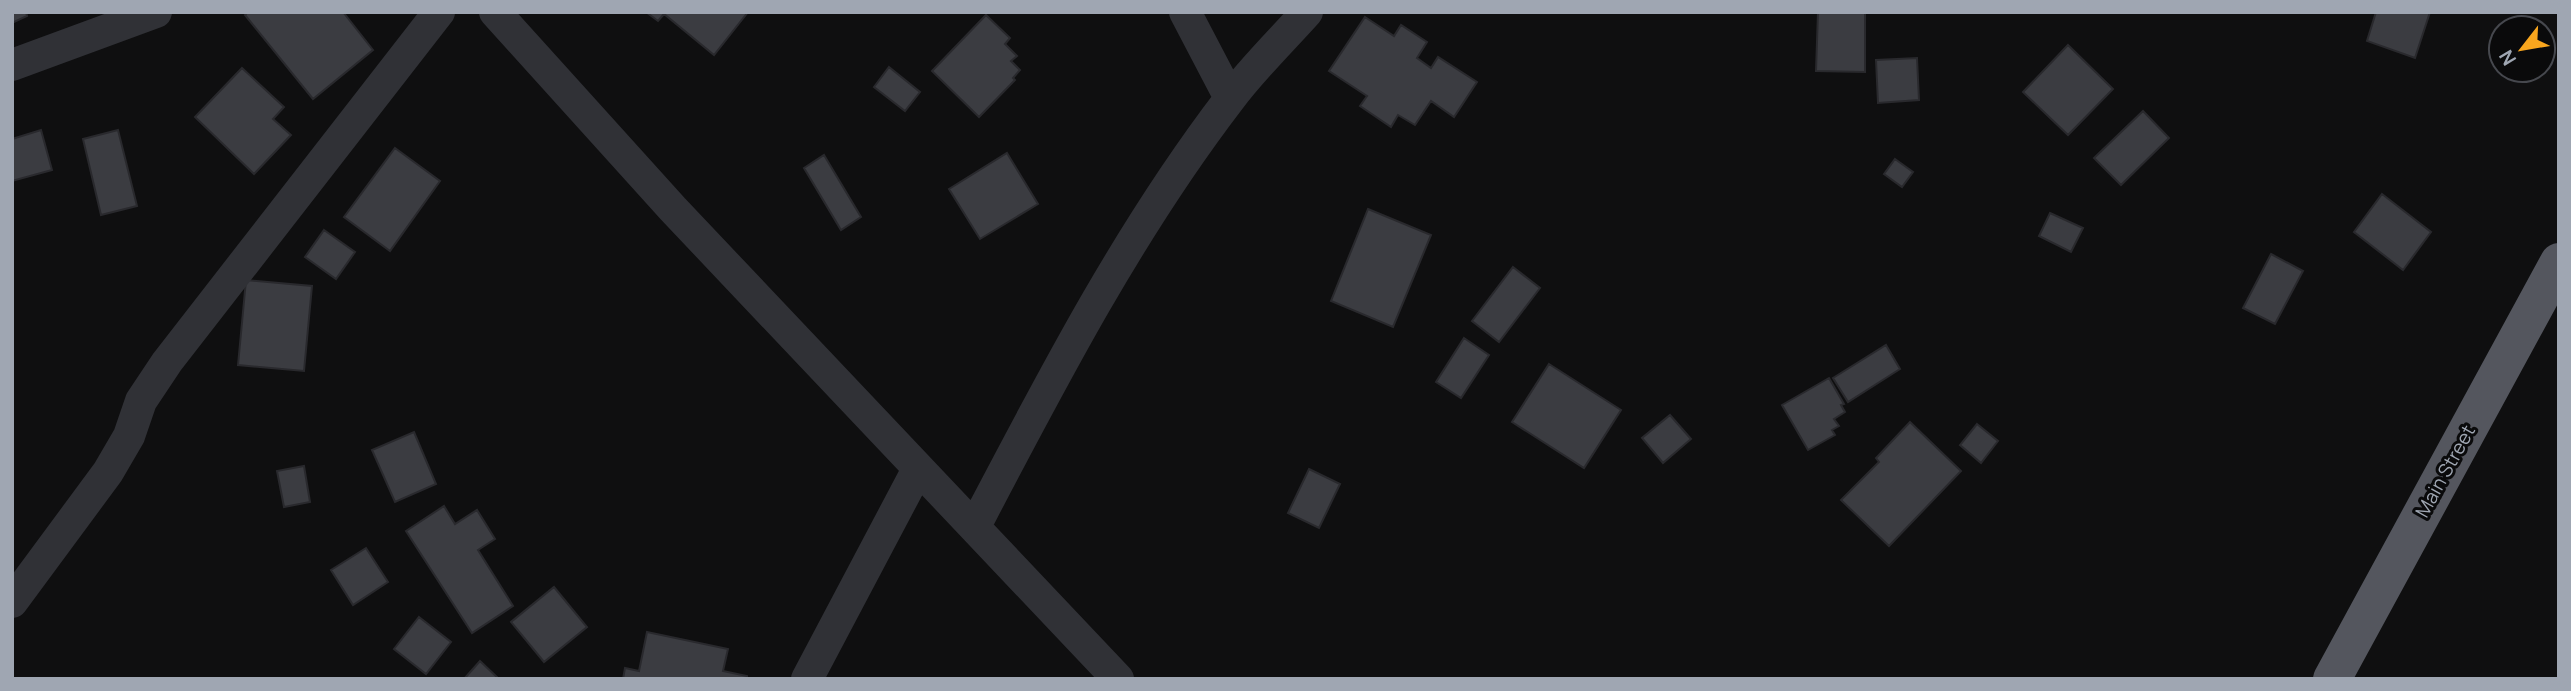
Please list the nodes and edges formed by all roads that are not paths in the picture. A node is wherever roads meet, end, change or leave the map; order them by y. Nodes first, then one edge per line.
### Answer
1 (156, 12) edge
2 (439, 12) edge
3 (495, 12) edge
4 (1185, 12) edge
5 (1307, 12) edge
6 (12, 65) edge
7 (1230, 98) junction
8 (2559, 262) edge
9 (918, 468) junction
10 (975, 526) junction
11 (12, 602) edge
12 (807, 679) edge
13 (1118, 679) edge
14 (2332, 679) edge

1 - 6 street
2 - 11 street
3 - 9 street
4 - 7 street
5 - 7 street
7 - 10 street
8 - 14 highway, Main Street
9 - 10 street
9 - 12 street
10 - 13 street

